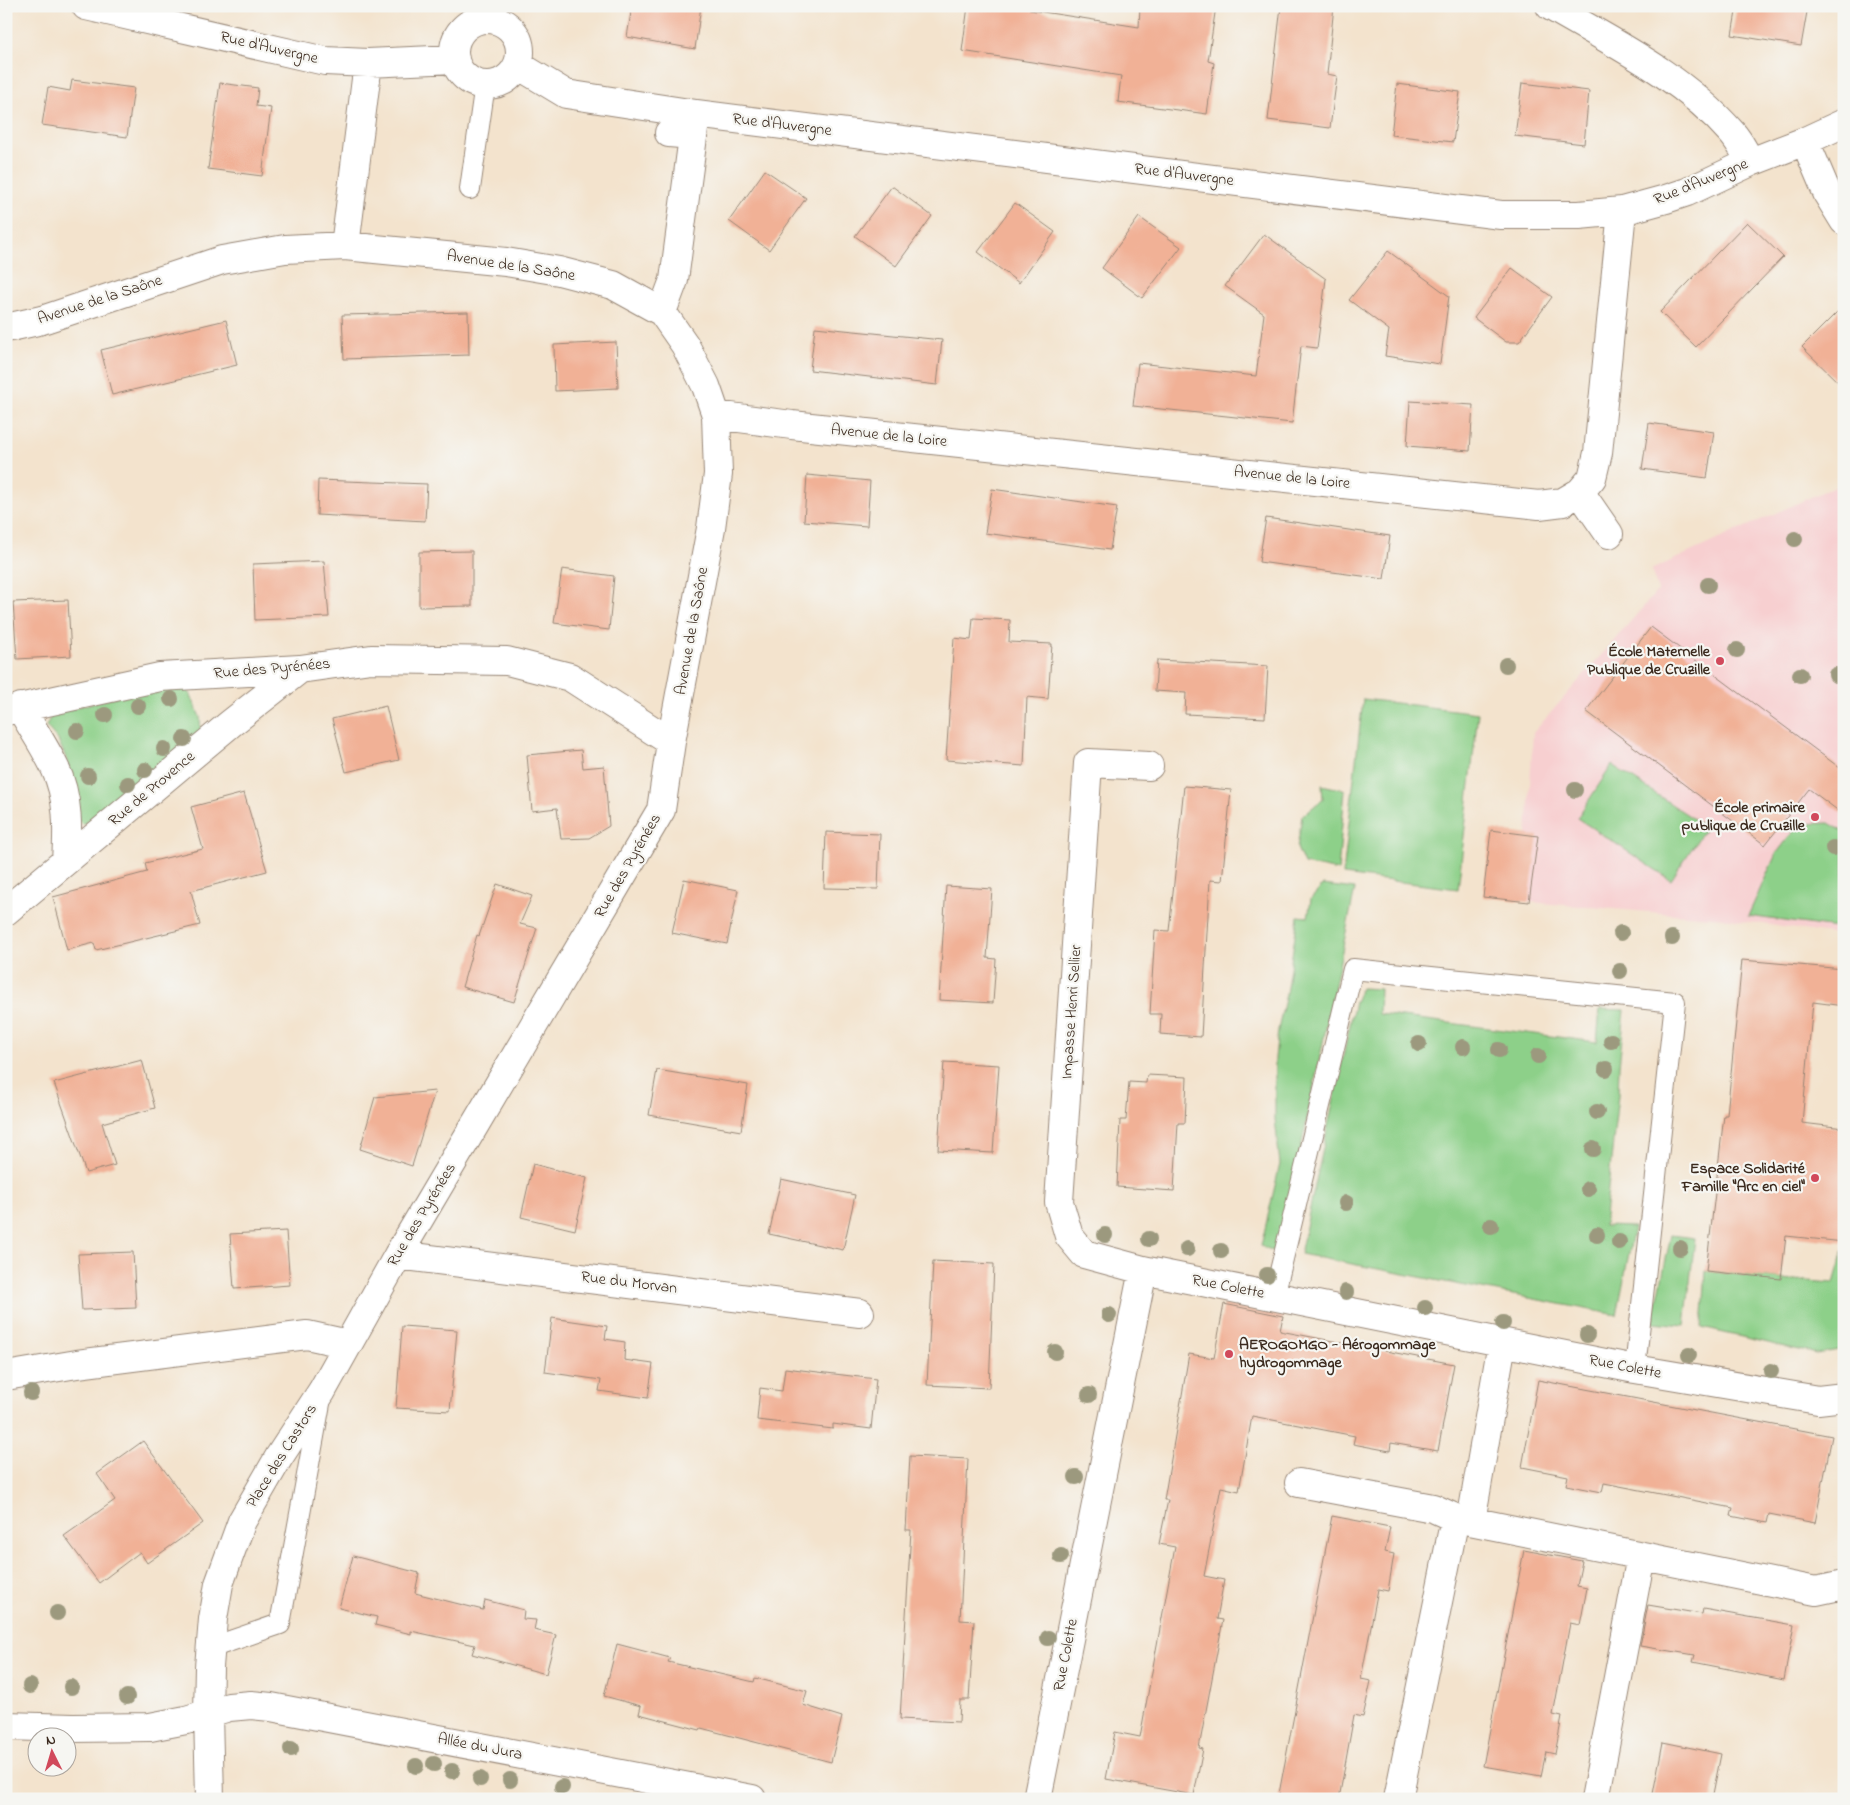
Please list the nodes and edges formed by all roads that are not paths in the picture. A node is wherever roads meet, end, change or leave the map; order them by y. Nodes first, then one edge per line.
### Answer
1 (86, 6) edge
2 (1550, 6) edge
3 (499, 13) edge
4 (455, 59) junction
5 (368, 63) junction
6 (518, 65) junction
7 (485, 84) junction
8 (1844, 123) edge
9 (686, 127) junction
10 (1805, 141) junction
11 (1752, 162) junction
12 (470, 189) dead end
13 (1622, 210) junction
14 (1844, 221) edge
15 (345, 246) junction
16 (662, 312) junction
17 (6, 328) edge
18 (716, 415) junction
19 (1580, 492) junction
20 (1609, 534) dead end
21 (300, 669) junction
22 (13, 709) edge
23 (671, 742) junction
24 (1149, 766) dead end
25 (66, 861) junction
26 (6, 911) edge
27 (398, 1255) junction
28 (1143, 1270) junction
29 (1274, 1296) junction
30 (860, 1313) dead end
31 (1502, 1343) junction
32 (348, 1344) junction
33 (1635, 1369) junction
34 (6, 1376) edge
35 (322, 1391) junction
36 (1844, 1396) edge
37 (1299, 1483) dead end
38 (1463, 1519) junction
39 (1640, 1556) junction
40 (1844, 1586) edge
41 (210, 1648) junction
42 (208, 1713) junction
43 (6, 1726) edge
44 (210, 1799) edge
45 (752, 1799) edge
46 (1037, 1799) edge
47 (1398, 1799) edge
48 (1595, 1799) edge

1 - 5 street, Rue d'Auvergne
2 - 11 street
3 - 4 street
3 - 6 street
4 - 5 street, Rue d'Auvergne
4 - 7 street
5 - 15 street
6 - 7 street
6 - 9 street, Rue d'Auvergne
7 - 12 lane
8 - 10 street, Rue d'Auvergne
9 - 13 street, Rue d'Auvergne
9 - 16 street
10 - 11 street, Rue d'Auvergne
10 - 14 street
11 - 13 street, Rue d'Auvergne
13 - 19 street
15 - 16 street, Avenue de la Saône
15 - 17 street, Avenue de la Saône
16 - 18 street, Avenue de la Saône
18 - 19 street, Avenue de la Loire
18 - 23 street, Avenue de la Saône
19 - 20 street
21 - 22 street, Rue des Pyrénées
21 - 23 street, Rue des Pyrénées
21 - 25 street, Rue de Provence
22 - 25 street
23 - 27 street, Rue des Pyrénées
24 - 28 street, Impasse Henri Sellier
25 - 26 street, Rue de Provence
27 - 30 street, Rue du Morvan
27 - 32 street, Rue des Pyrénées
28 - 29 street, Rue Colette
28 - 46 street, Rue Colette
29 - 31 street, Rue Colette
29 - 33 lane
31 - 33 street, Rue Colette
31 - 38 street
32 - 34 street
32 - 35 street, Place des Castors
33 - 36 street, Rue Colette
35 - 41 street, Place des Castors
35 - 41 lane
37 - 38 street
38 - 39 street
38 - 47 street
39 - 40 street
39 - 48 street
41 - 42 street, Place des Castors
42 - 43 street
42 - 44 street, Place des Castors
42 - 45 street, Allée du Jura

